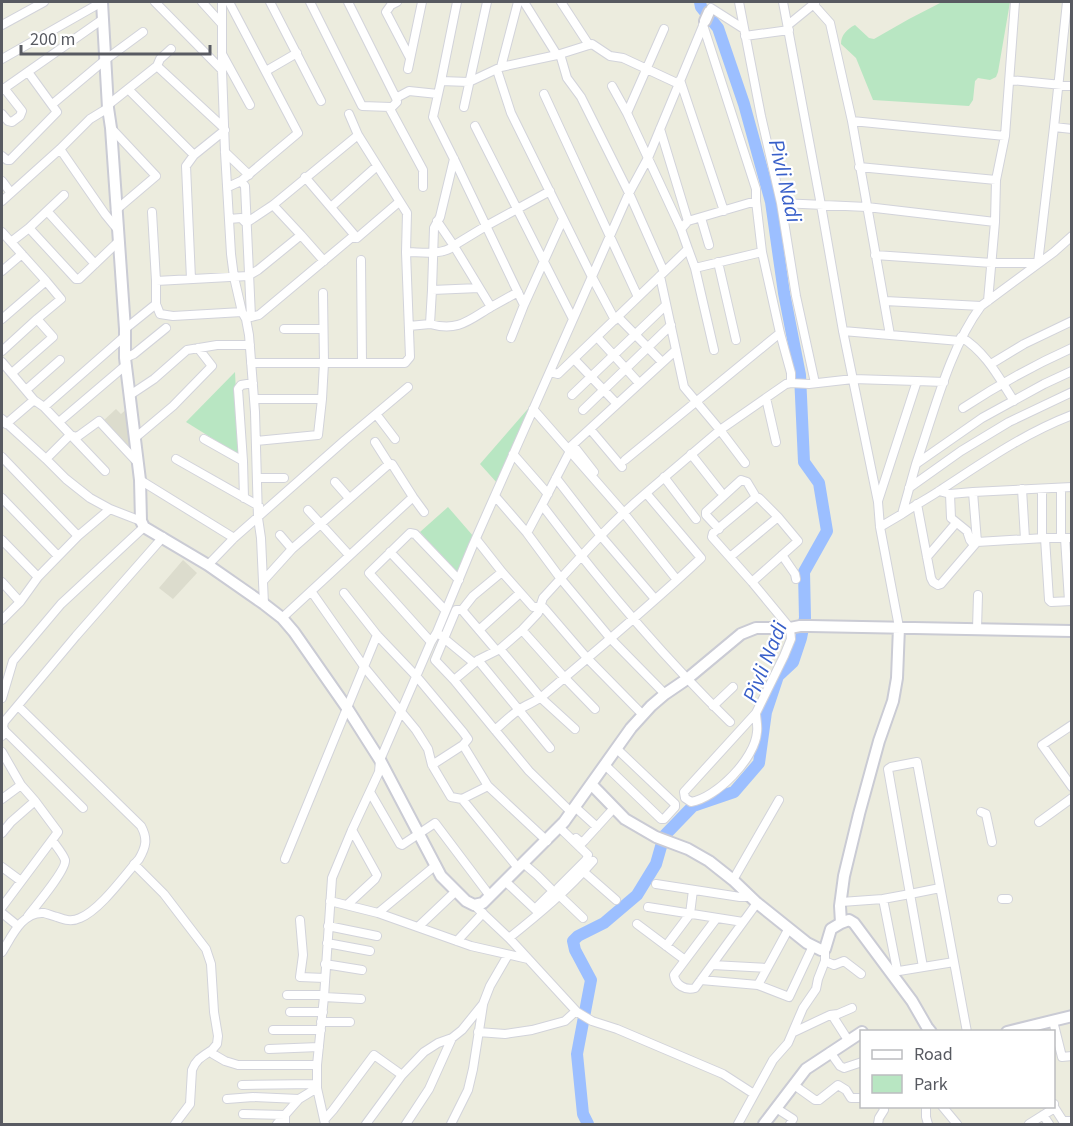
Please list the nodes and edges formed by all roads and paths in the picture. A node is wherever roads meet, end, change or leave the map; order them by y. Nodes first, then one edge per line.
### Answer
1 (44, 2) edge
2 (102, 2) edge
3 (155, 2) edge
4 (202, 2) edge
5 (222, 2) edge
6 (229, 2) edge
7 (270, 2) edge
8 (310, 2) edge
9 (348, 2) edge
10 (398, 2) edge
11 (422, 2) edge
12 (457, 2) edge
13 (487, 2) edge
14 (518, 2) edge
15 (524, 2) edge
16 (561, 2) edge
17 (739, 2) edge
18 (783, 2) edge
19 (1015, 2) edge
20 (1067, 2) edge
21 (814, 3) edge
22 (709, 13) edge
23 (103, 19) junction
24 (221, 23) junction
25 (2, 25) edge
26 (788, 27) junction
27 (664, 29) dead end
28 (143, 32) dead end
29 (745, 33) junction
30 (589, 45) junction
31 (171, 49) dead end
32 (221, 53) junction
33 (297, 53) junction
34 (558, 54) junction
35 (410, 58) junction
36 (2, 59) edge
37 (105, 60) junction
38 (156, 66) junction
39 (647, 68) junction
40 (408, 69) dead end
41 (499, 69) junction
42 (222, 70) junction
43 (266, 71) junction
44 (28, 72) junction
45 (1010, 80) junction
46 (441, 81) junction
47 (469, 82) junction
48 (680, 82) junction
49 (1057, 85) junction
50 (612, 86) dead end
51 (1071, 86) edge
52 (3, 89) edge
53 (128, 89) junction
54 (438, 94) junction
55 (544, 94) dead end
56 (396, 98) junction
57 (321, 101) dead end
58 (56, 102) dead end
59 (250, 105) dead end
60 (108, 106) junction
61 (391, 107) junction
62 (464, 107) dead end
63 (627, 113) junction
64 (2, 114) edge
65 (349, 114) dead end
66 (852, 121) junction
67 (475, 126) dead end
68 (1054, 127) junction
69 (111, 128) junction
70 (224, 129) junction
71 (660, 129) junction
72 (1071, 129) edge
73 (358, 135) junction
74 (1005, 136) junction
75 (60, 149) junction
76 (225, 152) junction
77 (194, 155) junction
78 (2, 156) edge
79 (648, 158) junction
80 (454, 159) junction
81 (377, 166) junction
82 (860, 167) junction
83 (249, 175) junction
84 (305, 177) junction
85 (996, 180) junction
86 (2, 181) edge
87 (241, 182) junction
88 (228, 187) junction
89 (423, 187) dead end
90 (550, 191) junction
91 (11, 193) junction
92 (629, 193) junction
93 (64, 195) dead end
94 (2, 201) edge
95 (756, 201) junction
96 (781, 203) junction
97 (273, 205) junction
98 (821, 205) junction
99 (403, 206) junction
100 (331, 207) junction
101 (867, 207) junction
102 (517, 209) junction
103 (116, 210) junction
104 (47, 211) junction
105 (152, 212) dead end
106 (724, 212) junction
107 (701, 218) junction
108 (229, 219) junction
109 (563, 219) junction
110 (437, 220) junction
111 (688, 221) junction
112 (995, 222) junction
113 (246, 223) junction
114 (486, 226) junction
115 (29, 228) junction
116 (681, 229) junction
117 (118, 230) junction
118 (2, 232) edge
119 (301, 235) junction
120 (610, 235) junction
121 (357, 238) junction
122 (1071, 239) edge
123 (119, 241) junction
124 (11, 242) junction
125 (709, 245) dead end
126 (454, 246) junction
127 (688, 249) junction
128 (406, 252) junction
129 (762, 252) junction
130 (433, 253) junction
131 (22, 254) junction
132 (874, 255) junction
133 (362, 260) dead end
134 (324, 261) junction
135 (544, 262) junction
136 (718, 262) junction
137 (992, 263) junction
138 (1038, 263) junction
139 (95, 264) junction
140 (694, 268) junction
141 (2, 271) edge
142 (662, 274) junction
143 (248, 276) junction
144 (234, 277) junction
145 (592, 277) junction
146 (191, 279) junction
147 (46, 281) junction
148 (156, 281) junction
149 (479, 288) junction
150 (432, 290) junction
151 (518, 292) junction
152 (323, 293) dead end
153 (638, 297) junction
154 (885, 301) junction
155 (988, 301) junction
156 (156, 304) junction
157 (524, 305) junction
158 (666, 305) junction
159 (981, 306) junction
160 (491, 307) junction
161 (246, 316) junction
162 (616, 318) junction
163 (2, 319) edge
164 (37, 319) junction
165 (573, 319) junction
166 (1071, 321) edge
167 (430, 324) junction
168 (671, 325) junction
169 (409, 326) junction
170 (166, 328) dead end
171 (284, 329) dead end
172 (323, 329) junction
173 (843, 332) junction
174 (125, 333) junction
175 (780, 333) junction
176 (636, 335) junction
177 (890, 335) junction
178 (597, 337) junction
179 (512, 338) dead end
180 (961, 339) junction
181 (736, 340) dead end
182 (250, 345) junction
183 (198, 348) junction
184 (648, 348) junction
185 (1071, 348) edge
186 (676, 350) junction
187 (714, 350) dead end
188 (2, 351) edge
189 (614, 356) junction
190 (60, 360) dead end
191 (574, 360) junction
192 (126, 361) junction
193 (2, 362) edge
194 (662, 362) junction
195 (251, 363) junction
196 (324, 363) junction
197 (362, 363) junction
198 (991, 364) junction
199 (626, 369) junction
200 (1071, 371) edge
201 (550, 372) junction
202 (12, 373) junction
203 (591, 378) junction
204 (852, 379) junction
205 (917, 381) junction
206 (944, 382) junction
207 (253, 383) junction
208 (639, 383) junction
209 (795, 384) junction
210 (812, 384) junction
211 (1002, 384) junction
212 (408, 387) dead end
213 (26, 390) junction
214 (603, 390) junction
215 (1071, 392) edge
216 (572, 394) dead end
217 (130, 395) junction
218 (766, 398) junction
219 (254, 399) junction
220 (322, 399) junction
221 (34, 400) junction
222 (696, 401) junction
223 (1014, 401) junction
224 (617, 404) junction
225 (44, 407) junction
226 (963, 408) dead end
227 (533, 409) junction
228 (583, 410) dead end
229 (376, 414) junction
230 (1071, 415) edge
231 (4, 422) edge
232 (59, 422) junction
233 (590, 429) junction
234 (720, 430) junction
235 (70, 435) junction
236 (135, 438) junction
237 (204, 439) dead end
238 (395, 439) dead end
239 (256, 441) junction
240 (375, 442) dead end
241 (776, 442) dead end
242 (570, 448) junction
243 (513, 454) junction
244 (691, 454) junction
245 (2, 457) edge
246 (46, 459) junction
247 (176, 459) dead end
248 (243, 461) junction
249 (138, 463) junction
250 (745, 463) dead end
251 (389, 464) junction
252 (916, 464) junction
253 (105, 471) dead end
254 (664, 477) junction
255 (258, 478) junction
256 (285, 478) dead end
257 (556, 478) junction
258 (140, 480) junction
259 (335, 482) dead end
260 (604, 483) dead end
261 (909, 488) junction
262 (1060, 488) junction
263 (1071, 488) edge
264 (1022, 489) junction
265 (1042, 489) junction
266 (720, 491) dead end
267 (939, 491) junction
268 (973, 492) junction
269 (646, 493) junction
270 (548, 494) junction
271 (950, 494) junction
272 (495, 496) junction
273 (413, 497) junction
274 (756, 497) junction
275 (2, 498) edge
276 (244, 498) junction
277 (349, 498) junction
278 (878, 502) junction
279 (916, 504) junction
280 (542, 505) junction
281 (259, 506) junction
282 (110, 509) junction
283 (308, 510) dead end
284 (424, 512) dead end
285 (623, 512) junction
286 (902, 514) junction
287 (778, 517) junction
288 (258, 518) junction
289 (696, 519) dead end
290 (320, 523) junction
291 (957, 523) junction
292 (143, 524) junction
293 (880, 527) junction
294 (719, 528) junction
295 (527, 533) junction
296 (280, 535) dead end
297 (78, 536) junction
298 (601, 536) junction
299 (163, 537) junction
300 (234, 538) junction
301 (1043, 538) junction
302 (1066, 538) edge
303 (476, 539) junction
304 (1025, 539) junction
305 (2, 540) edge
306 (976, 543) junction
307 (292, 549) junction
308 (390, 552) junction
309 (350, 555) junction
310 (782, 555) junction
311 (58, 556) junction
312 (927, 556) junction
313 (581, 557) junction
314 (730, 557) junction
315 (208, 565) junction
316 (502, 572) junction
317 (38, 577) junction
318 (561, 579) junction
319 (796, 579) dead end
320 (264, 580) junction
321 (459, 580) junction
322 (678, 580) junction
323 (2, 582) edge
324 (752, 582) junction
325 (311, 591) junction
326 (345, 593) dead end
327 (520, 593) junction
328 (978, 595) dead end
329 (655, 599) junction
330 (1070, 601) edge
331 (20, 602) junction
332 (264, 604) junction
333 (446, 607) junction
334 (540, 607) junction
335 (459, 610) junction
336 (282, 618) junction
337 (633, 618) junction
338 (2, 620) edge
339 (800, 626) junction
340 (899, 627) junction
341 (977, 629) junction
342 (479, 630) junction
343 (522, 630) junction
344 (1071, 631) edge
345 (437, 632) junction
346 (378, 635) junction
347 (444, 637) junction
348 (611, 639) junction
349 (431, 642) junction
350 (498, 650) junction
351 (587, 657) junction
352 (476, 662) junction
353 (365, 668) junction
354 (417, 677) junction
355 (564, 677) junction
356 (687, 679) junction
357 (454, 680) junction
358 (733, 687) dead end
359 (665, 694) junction
360 (2, 698) edge
361 (541, 698) junction
362 (18, 706) junction
363 (713, 706) junction
364 (347, 708) junction
365 (595, 709) dead end
366 (519, 710) junction
367 (402, 712) junction
368 (756, 713) junction
369 (643, 715) junction
370 (730, 722) dead end
371 (1071, 725) edge
372 (574, 729) dead end
373 (495, 730) junction
374 (3, 733) edge
375 (463, 745) junction
376 (550, 748) dead end
377 (617, 749) junction
378 (2, 752) edge
379 (380, 760) junction
380 (4, 764) edge
381 (432, 765) junction
382 (605, 765) junction
383 (21, 785) junction
384 (592, 785) junction
385 (488, 786) junction
386 (1071, 787) edge
387 (370, 792) junction
388 (1071, 798) edge
389 (2, 799) edge
390 (462, 799) junction
391 (779, 800) dead end
392 (35, 801) junction
393 (83, 808) dead end
394 (614, 808) junction
395 (573, 810) junction
396 (981, 812) dead end
397 (1039, 822) dead end
398 (560, 826) junction
399 (597, 827) junction
400 (352, 830) junction
401 (2, 833) edge
402 (420, 834) junction
403 (52, 840) junction
404 (547, 841) junction
405 (993, 842) dead end
406 (285, 859) dead end
407 (593, 861) dead end
408 (523, 863) junction
409 (134, 864) junction
410 (436, 865) junction
411 (2, 867) edge
412 (584, 872) junction
413 (733, 880) junction
414 (21, 881) junction
415 (505, 881) junction
416 (656, 884) dead end
417 (940, 888) junction
418 (693, 890) junction
419 (456, 891) junction
420 (560, 892) junction
421 (910, 894) junction
422 (490, 896) junction
423 (883, 899) junction
424 (616, 900) dead end
425 (754, 900) junction
426 (330, 901) junction
427 (841, 902) junction
428 (347, 905) junction
429 (474, 905) junction
430 (2, 906) edge
431 (648, 907) dead end
432 (537, 912) junction
433 (2, 913) edge
434 (378, 913) junction
435 (483, 913) junction
436 (690, 914) junction
437 (583, 918) dead end
438 (26, 919) junction
439 (716, 919) junction
440 (300, 920) dead end
441 (743, 922) junction
442 (841, 923) junction
443 (637, 924) dead end
444 (18, 926) junction
445 (328, 926) junction
446 (418, 927) junction
447 (789, 928) junction
448 (377, 936) dead end
449 (509, 938) junction
450 (457, 941) junction
451 (327, 943) junction
452 (666, 946) junction
453 (813, 946) junction
454 (825, 949) junction
455 (370, 951) dead end
456 (2, 952) edge
457 (508, 955) junction
458 (529, 960) junction
459 (685, 960) junction
460 (825, 961) junction
461 (954, 962) junction
462 (325, 964) junction
463 (712, 965) junction
464 (923, 967) junction
465 (767, 968) junction
466 (362, 970) dead end
467 (861, 974) dead end
468 (325, 978) junction
469 (701, 980) junction
470 (758, 985) junction
471 (286, 995) dead end
472 (324, 996) junction
473 (361, 999) dead end
474 (483, 1004) junction
475 (852, 1008) dead end
476 (290, 1012) dead end
477 (322, 1012) junction
478 (576, 1012) junction
479 (832, 1015) junction
480 (1071, 1017) edge
481 (1053, 1021) junction
482 (350, 1022) dead end
483 (321, 1026) junction
484 (273, 1030) dead end
485 (929, 1030) edge
486 (967, 1030) edge
487 (1015, 1030) edge
488 (1054, 1030) edge
489 (478, 1032) junction
490 (794, 1032) junction
491 (860, 1033) edge
492 (1055, 1036) edge
493 (452, 1038) junction
494 (848, 1040) junction
495 (319, 1047) junction
496 (269, 1049) dead end
497 (212, 1050) junction
498 (830, 1052) junction
499 (1071, 1056) edge
500 (1058, 1059) edge
501 (860, 1062) edge
502 (317, 1065) junction
503 (402, 1075) junction
504 (242, 1085) dead end
505 (794, 1085) junction
506 (317, 1086) junction
507 (754, 1094) junction
508 (299, 1098) junction
509 (860, 1098) edge
510 (227, 1099) dead end
511 (776, 1108) junction
512 (883, 1108) edge
513 (926, 1108) edge
514 (943, 1108) edge
515 (1052, 1108) edge
516 (1055, 1108) edge
517 (243, 1113) dead end
518 (285, 1115) junction
519 (1043, 1115) junction
520 (1071, 1121) edge
521 (325, 1122) edge
522 (878, 1124) edge
523 (175, 1125) edge
524 (277, 1125) edge
525 (285, 1125) edge
526 (366, 1125) edge
527 (406, 1125) edge
528 (451, 1125) edge
529 (738, 1125) edge
530 (764, 1125) edge
531 (790, 1125) edge
532 (928, 1125) edge
533 (957, 1125) edge
534 (1029, 1125) edge
535 (1049, 1125) edge

1 - 25 street
2 - 23 street
2 - 36 street
3 - 42 street
4 - 24 street
5 - 24 street
6 - 43 street
7 - 33 street
8 - 61 street
9 - 56 street
10 - 35 street
11 - 35 street
12 - 46 street
13 - 47 street
14 - 41 street
15 - 34 street
16 - 30 street
17 - 29 street
18 - 26 street
19 - 45 street
20 - 49 street
21 - 26 street
21 - 66 street
22 - 29 street
22 - 48 street
22 - 95 street
23 - 37 street
23 - 44 street
24 - 32 street
26 - 29 street
26 - 98 street
27 - 39 street
28 - 37 street
29 - 96 street
30 - 34 street
30 - 39 street
31 - 38 street
32 - 42 street
32 - 59 street
33 - 43 street
33 - 57 street
34 - 41 street
34 - 92 street
35 - 40 street
37 - 58 street
37 - 60 street
38 - 53 street
38 - 70 street
39 - 48 street
39 - 63 street
41 - 47 street
41 - 90 street
42 - 70 street
43 - 83 street
44 - 52 street
44 - 78 street
45 - 49 street
45 - 74 street
46 - 47 street
46 - 54 street
47 - 62 street
48 - 71 street
48 - 106 street
49 - 51 street
49 - 68 street
50 - 63 street
52 - 64 street
53 - 60 street
53 - 77 street
54 - 56 street
54 - 80 street
55 - 120 street
56 - 61 street
60 - 69 street
60 - 75 street
61 - 89 street
63 - 79 street
65 - 73 street
66 - 74 street
66 - 82 street
67 - 102 street
68 - 72 street
68 - 138 street
69 - 103 street
69 - 103 street
70 - 76 street
70 - 77 street
71 - 79 street
71 - 111 street
73 - 81 street
73 - 84 street
74 - 85 street
75 - 91 street
75 - 117 street
76 - 83 street
76 - 88 street
77 - 146 street
79 - 92 street
79 - 116 street
80 - 110 street
80 - 114 street
81 - 99 street
81 - 100 street
82 - 85 street
82 - 101 street
83 - 87 street
84 - 97 street
84 - 100 street
85 - 112 street
86 - 91 street
87 - 88 street
87 - 113 street
88 - 108 street
90 - 102 street
90 - 109 street
91 - 94 street
92 - 120 street
92 - 142 street
93 - 104 street
95 - 106 street
95 - 129 street
96 - 98 street
96 - 210 street
97 - 113 street
97 - 119 street
98 - 101 street
98 - 173 street
99 - 121 street
99 - 128 street
100 - 121 street
101 - 112 street
101 - 132 street
102 - 114 street
102 - 135 street
103 - 117 street
104 - 115 street
104 - 139 street
105 - 148 street
106 - 107 street
107 - 111 street
107 - 125 street
108 - 113 street
108 - 144 street
109 - 135 street
109 - 145 street
110 - 126 street
110 - 130 street
111 - 116 street
112 - 137 street
113 - 143 street
114 - 126 street
114 - 151 street
115 - 124 street
115 - 139 street
116 - 127 street
117 - 123 street
118 - 124 street
119 - 134 street
119 - 143 street
120 - 145 street
120 - 153 street
121 - 134 street
122 - 138 street
123 - 139 street
123 - 174 street
124 - 131 street
126 - 130 street
126 - 149 street
127 - 140 street
127 - 142 street
128 - 130 street
128 - 169 street
129 - 136 street
129 - 175 street
130 - 150 street
131 - 141 street
131 - 147 street
132 - 137 street
132 - 154 street
133 - 197 street
134 - 161 street
135 - 157 street
135 - 165 street
136 - 140 street
136 - 181 street
137 - 138 street
137 - 155 street
138 - 155 street
140 - 187 street
142 - 153 street
142 - 158 street
143 - 144 street
143 - 161 street
144 - 146 street
144 - 161 street
145 - 162 street
145 - 165 street
146 - 148 street
147 - 163 street
147 - 164 street
148 - 156 street
149 - 150 street
149 - 160 street
150 - 167 street
151 - 157 street
151 - 160 street
152 - 172 street
153 - 162 street
154 - 159 street
154 - 177 street
155 - 159 street
156 - 161 street
156 - 174 street
157 - 179 street
158 - 168 street
158 - 176 street
159 - 180 street
160 - 167 street
161 - 182 street
162 - 176 street
162 - 178 street
164 - 188 street
164 - 202 street
165 - 201 street
166 - 198 street
167 - 169 street
168 - 184 street
168 - 186 street
169 - 197 street
170 - 192 street
171 - 172 street
172 - 196 street
173 - 177 street
173 - 204 street
174 - 192 street
174 - 225 street
175 - 209 street
175 - 222 street
176 - 184 street
176 - 189 street
177 - 180 street
178 - 189 street
178 - 191 street
180 - 198 street
180 - 206 street
182 - 183 street
182 - 195 street
183 - 217 street
183 - 236 street
184 - 194 street
184 - 199 street
185 - 211 street
186 - 194 street
186 - 222 street
189 - 199 street
189 - 203 street
190 - 213 street
191 - 201 street
191 - 203 street
192 - 217 street
192 - 232 street
193 - 202 street
194 - 208 street
195 - 196 street
195 - 207 street
196 - 197 street
196 - 220 street
198 - 211 street
199 - 208 street
199 - 214 street
200 - 223 street
201 - 227 street
202 - 213 street
203 - 214 street
203 - 216 street
204 - 205 street
204 - 210 street
204 - 278 street
205 - 206 street
205 - 278 street
206 - 252 street
207 - 219 street
207 - 248 street
208 - 224 street
209 - 210 street
209 - 218 street
211 - 223 street
211 - 226 street
212 - 229 street
213 - 221 street
214 - 224 street
214 - 228 street
215 - 261 street
217 - 236 street
218 - 234 street
218 - 241 street
219 - 220 street
219 - 239 street
220 - 239 street
221 - 225 street
221 - 231 street
222 - 233 street
222 - 234 street
223 - 252 street
224 - 233 street
225 - 232 street
227 - 242 street
227 - 243 street
229 - 238 street
229 - 288 street
230 - 267 street
231 - 246 street
232 - 235 street
233 - 242 street
234 - 244 street
234 - 250 street
235 - 246 street
235 - 249 street
235 - 253 street
236 - 249 street
237 - 248 street
239 - 255 street
240 - 251 street
242 - 257 street
242 - 260 street
242 - 285 street
243 - 270 street
243 - 272 street
244 - 254 street
244 - 266 street
245 - 297 street
246 - 282 street
247 - 276 street
248 - 276 street
249 - 258 street
251 - 273 street
251 - 277 street
252 - 261 street
254 - 269 street
254 - 289 street
255 - 256 street
255 - 281 street
257 - 270 street
257 - 298 street
258 - 292 street
258 - 300 street
259 - 277 street
261 - 286 street
262 - 263 street
262 - 265 street
262 - 302 street
264 - 265 street
264 - 268 street
264 - 304 street
265 - 301 street
267 - 271 street
267 - 279 street
268 - 271 street
268 - 306 street
269 - 285 street
269 - 322 street
270 - 280 street
271 - 291 street
272 - 295 street
272 - 303 street
273 - 284 street
273 - 309 street
274 - 287 street
274 - 294 street
274 - 294 street
275 - 311 street
276 - 281 street
277 - 290 street
278 - 293 street
279 - 286 street
279 - 312 street
280 - 295 street
280 - 313 street
281 - 288 street
282 - 292 street
282 - 297 street
283 - 290 street
285 - 298 street
285 - 322 street
286 - 293 street
287 - 310 street
287 - 314 street
288 - 300 street
288 - 320 street
290 - 307 street
290 - 309 street
291 - 306 street
291 - 312 street
292 - 299 street
292 - 360 street
293 - 340 street
294 - 314 street
295 - 318 street
296 - 307 street
297 - 311 street
298 - 313 street
298 - 329 street
299 - 315 street
299 - 362 street
300 - 315 street
301 - 302 street
301 - 304 street
301 - 330 street
302 - 330 street
303 - 316 street
303 - 321 street
304 - 306 street
305 - 317 street
306 - 312 street
307 - 320 street
308 - 321 street
308 - 333 street
308 - 349 street
309 - 325 street
310 - 319 street
310 - 324 street
311 - 317 street
313 - 318 street
313 - 337 street
314 - 324 street
315 - 332 street
316 - 327 street
316 - 335 street
317 - 331 street
318 - 334 street
318 - 348 street
320 - 332 street
321 - 333 street
322 - 329 street
323 - 331 street
324 - 339 street
325 - 336 street
325 - 353 street
326 - 346 street
327 - 334 street
327 - 342 street
328 - 341 street
329 - 337 street
331 - 338 street
332 - 336 street
333 - 335 street
333 - 345 street
334 - 343 street
334 - 351 street
335 - 342 street
335 - 347 street
336 - 364 street
337 - 348 street
337 - 356 street
339 - 340 street
339 - 356 street
339 - 368 street
340 - 341 street
340 - 427 street
341 - 344 street
342 - 350 street
343 - 350 street
343 - 355 street
345 - 347 street
345 - 349 street
346 - 353 street
346 - 354 street
347 - 352 street
347 - 357 street
348 - 351 street
348 - 359 street
349 - 354 street
350 - 352 street
350 - 361 street
351 - 355 street
351 - 369 street
352 - 357 street
352 - 366 street
353 - 364 street
353 - 367 street
354 - 367 street
354 - 375 street
355 - 361 street
355 - 365 street
356 - 359 street
356 - 363 street
357 - 373 street
358 - 363 street
359 - 369 street
361 - 366 street
361 - 372 street
362 - 374 street
362 - 409 street
363 - 370 street
364 - 379 street
364 - 406 street
366 - 373 street
366 - 376 street
367 - 379 street
367 - 381 street
368 - 368 street
369 - 377 street
371 - 386 street
373 - 395 street
374 - 393 street
375 - 381 street
375 - 385 street
377 - 382 street
377 - 382 street
378 - 380 street
379 - 387 street
379 - 402 street
380 - 383 street
381 - 390 street
382 - 384 street
383 - 389 street
383 - 392 street
384 - 394 street
384 - 395 street
385 - 390 street
385 - 404 street
387 - 400 street
387 - 402 street
388 - 397 street
390 - 408 street
391 - 413 street
392 - 401 street
392 - 403 street
394 - 399 street
394 - 413 street
395 - 398 street
395 - 399 street
396 - 405 street
398 - 399 street
398 - 404 street
398 - 420 street
400 - 426 street
400 - 428 street
402 - 410 street
402 - 422 street
403 - 414 street
403 - 438 street
404 - 408 street
407 - 412 street
408 - 415 street
408 - 420 street
408 - 432 street
409 - 438 street
409 - 497 street
410 - 419 street
410 - 434 street
411 - 414 street
412 - 420 street
412 - 424 street
413 - 425 street
414 - 430 street
415 - 422 street
415 - 432 street
416 - 418 street
417 - 421 street
417 - 421 street
417 - 461 street
418 - 425 street
418 - 436 street
419 - 429 street
419 - 446 street
420 - 432 street
420 - 437 street
421 - 423 street
421 - 464 street
422 - 429 street
423 - 427 street
423 - 464 street
425 - 441 street
425 - 447 street
426 - 428 street
426 - 445 street
427 - 442 street
428 - 434 street
429 - 435 street
431 - 436 street
432 - 449 street
433 - 444 street
434 - 446 street
435 - 449 street
435 - 450 street
436 - 439 street
436 - 452 street
438 - 444 street
439 - 441 street
439 - 459 street
440 - 468 street
441 - 463 street
442 - 454 street
442 - 485 street
443 - 452 street
444 - 456 street
445 - 448 street
445 - 451 street
446 - 450 street
447 - 453 street
447 - 465 street
449 - 458 street
450 - 457 street
451 - 455 street
451 - 462 street
452 - 459 street
453 - 454 street
453 - 470 street
454 - 460 street
457 - 458 street
457 - 474 street
458 - 478 street
459 - 469 street
460 - 467 street
460 - 490 street
461 - 464 street
461 - 486 street
462 - 466 street
462 - 468 street
463 - 465 street
463 - 469 street
465 - 470 street
468 - 472 street
469 - 470 street
471 - 472 street
472 - 473 street
472 - 477 street
474 - 489 street
474 - 493 street
475 - 479 street
476 - 477 street
477 - 483 street
478 - 489 street
478 - 507 street
479 - 490 street
479 - 494 street
480 - 481 street
481 - 487 street
481 - 488 street
482 - 483 street
483 - 484 street
483 - 495 street
489 - 528 street
490 - 507 street
491 - 494 street
492 - 500 street
493 - 503 street
493 - 527 street
494 - 498 street
495 - 496 street
495 - 502 street
497 - 502 street
497 - 523 street
498 - 501 street
498 - 505 street
499 - 500 street
502 - 506 street
503 - 521 street
503 - 526 street
504 - 506 street
505 - 509 street
505 - 511 street
506 - 508 street
506 - 521 street
507 - 529 street
508 - 510 street
508 - 518 street
511 - 530 street
511 - 531 street
512 - 522 street
513 - 532 street
514 - 533 street
515 - 519 street
516 - 520 street
517 - 518 street
518 - 524 street
518 - 525 street
519 - 534 street
519 - 535 street

